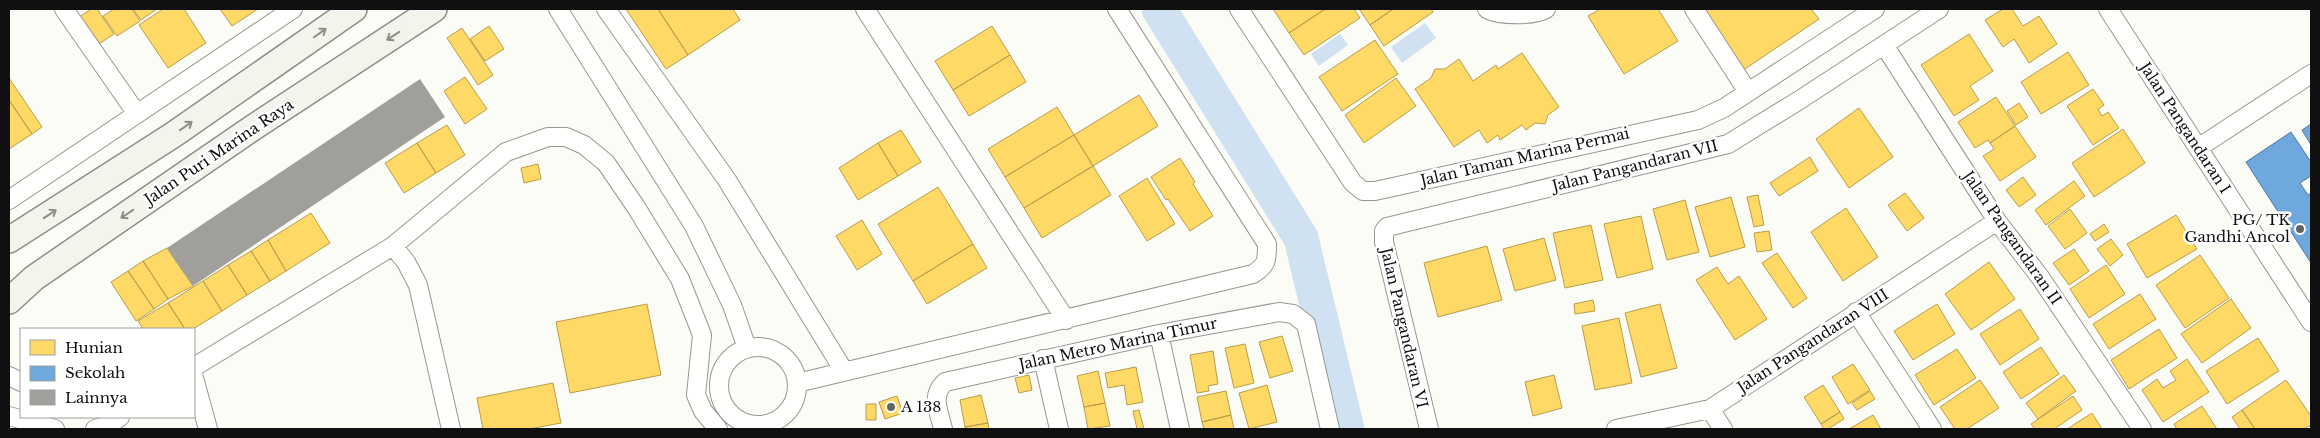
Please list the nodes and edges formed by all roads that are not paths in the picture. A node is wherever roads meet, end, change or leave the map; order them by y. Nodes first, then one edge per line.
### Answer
1 (64, 9) edge
2 (293, 9) edge
3 (354, 9) edge
4 (434, 9) edge
5 (558, 9) edge
6 (606, 9) edge
7 (865, 9) edge
8 (1117, 9) edge
9 (1239, 9) edge
10 (1487, 9) edge
11 (1546, 9) edge
12 (1694, 9) edge
13 (1875, 9) edge
14 (1938, 9) edge
15 (2108, 9) edge
16 (1884, 45) junction
17 (2311, 74) edge
18 (1748, 92) junction
19 (137, 114) junction
20 (2198, 148) junction
21 (9, 200) edge
22 (1997, 221) junction
23 (1387, 227) joint
24 (9, 240) edge
25 (394, 246) junction
26 (9, 301) edge
27 (1856, 312) junction
28 (1066, 320) junction
29 (2311, 322) edge
30 (1159, 334) junction
31 (747, 348) junction
32 (1043, 358) junction
33 (195, 366) edge
34 (844, 371) junction
35 (195, 382) edge
36 (797, 383) junction
37 (1710, 409) junction
38 (9, 416) edge
39 (93, 418) edge
40 (108, 424) edge
41 (770, 427) edge
42 (55, 429) edge
43 (208, 429) edge
44 (451, 429) edge
45 (718, 429) edge
46 (943, 429) edge
47 (1059, 429) edge
48 (1180, 429) edge
49 (1330, 429) edge
50 (1429, 429) edge
51 (1616, 429) edge
52 (1723, 429) edge
53 (1932, 429) edge
54 (2142, 429) edge

1 - 19 street
2 - 19 street
24 -> 3 street
4 -> 26 street, Jalan Puri Marina Raya
5 - 31 street
6 - 34 street
7 - 28 street
8 - 28 street
9 - 18 street, Jalan Taman Marina Permai
10 - 11 street
12 - 18 street
13 - 18 street, Jalan Taman Marina Permai
14 - 16 street, Jalan Pangandaran VII
15 - 20 street, Jalan Pangandaran I
16 - 22 street, Jalan Pangandaran II
16 - 23 street, Jalan Pangandaran VII
17 - 20 street
19 - 21 street
20 - 29 street, Jalan Pangandaran I
22 - 27 street, Jalan Pangandaran VIII
22 - 54 street, Jalan Pangandaran II
23 - 50 street, Jalan Pangandaran VI
25 - 33 street
25 - 44 street
25 - 45 street
27 - 37 street, Jalan Pangandaran VIII
27 - 53 street
28 - 34 street
30 - 32 street, Jalan Metro Marina Timur
30 - 48 street
30 - 49 street, Jalan Metro Marina Timur
31 - 36 street
31 - 41 street
32 - 46 street, Jalan Metro Marina Timur
32 - 47 street
34 - 36 street
35 - 43 street
36 - 41 street
37 - 51 street, Jalan Pangandaran VIII
37 - 52 street
38 - 42 street
39 - 40 street

